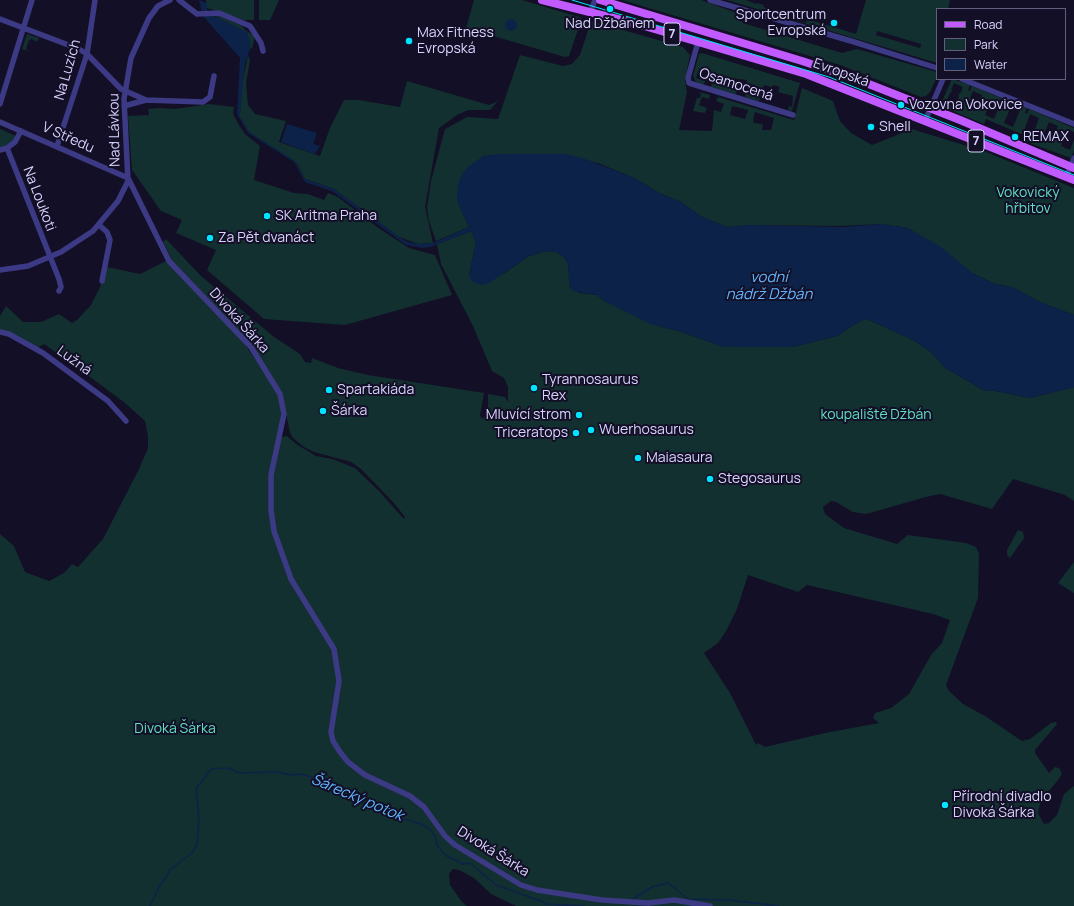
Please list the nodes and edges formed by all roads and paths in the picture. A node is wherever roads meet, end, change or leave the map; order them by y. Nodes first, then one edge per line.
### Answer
1 (32, 0) edge
2 (95, 0) edge
3 (170, 0) edge
4 (179, 0) edge
5 (542, 0) edge
6 (594, 0) edge
7 (600, 0) edge
8 (710, 0) edge
9 (590, 13) junction
10 (0, 19) edge
11 (24, 28) junction
12 (698, 42) junction
13 (263, 51) dead end
14 (87, 54) junction
15 (936, 68) edge
16 (214, 76) dead end
17 (943, 80) edge
18 (964, 80) edge
19 (125, 92) junction
20 (146, 100) junction
21 (0, 104) edge
22 (124, 106) junction
23 (931, 108) junction
24 (793, 115) dead end
25 (925, 121) junction
26 (0, 122) edge
27 (1074, 124) edge
28 (21, 131) junction
29 (57, 146) junction
30 (7, 148) junction
31 (0, 150) edge
32 (1074, 158) edge
33 (1072, 167) edge
34 (128, 178) junction
35 (1070, 179) edge
36 (99, 225) junction
37 (50, 258) junction
38 (0, 270) edge
39 (102, 281) dead end
40 (59, 291) dead end
41 (0, 332) edge
42 (126, 421) dead end
43 (710, 906) edge

1 - 11 street
2 - 14 street, Na Luzích
3 - 19 street, Nad Lávkou
4 - 13 street
5 - 9 main road, Evropská / 7
6 - 9 street
7 - 23 main road, Evropská / 7
8 - 15 street
9 - 12 main road, Evropská / 7
10 - 11 street
11 - 14 street
11 - 21 street
12 - 24 street, Osamocená
12 - 25 main road, Evropská / 7
14 - 19 street
14 - 29 street, Na Luzích
16 - 20 street
17 - 23 street
18 - 27 street
19 - 20 street
19 - 22 street, Nad Lávkou
20 - 22 street
22 - 34 street, Nad Lávkou
23 - 25 street
23 - 33 main road, Evropská / 7
25 - 35 main road, Evropská / 7
26 - 28 street, V Středu
28 - 29 street, V Středu
28 - 30 street, V Středu
29 - 34 street, V Středu
30 - 31 street
30 - 37 street, Na Loukoti
32 - 33 street
33 - 35 street
34 - 36 street
34 - 43 street, Divoká Šárka
36 - 37 street
36 - 39 street
37 - 38 street
37 - 40 street, Na Loukoti
41 - 42 street, Lužná

